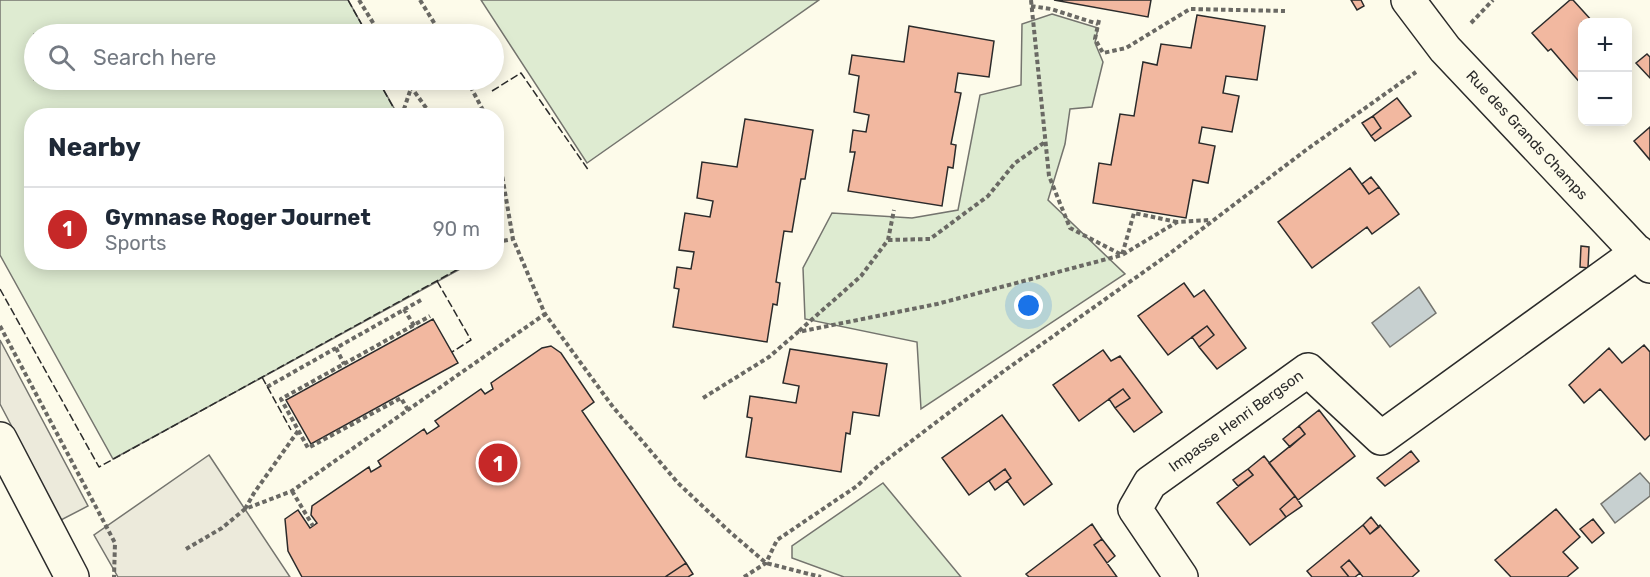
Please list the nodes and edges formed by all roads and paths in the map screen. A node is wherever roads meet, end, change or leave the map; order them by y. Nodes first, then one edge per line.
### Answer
1 (359, 0) edge
2 (420, 0) edge
3 (1031, 0) edge
4 (1408, 0) edge
5 (1031, 6) junction
6 (1285, 11) dead end
7 (374, 24) edge
8 (435, 24) edge
9 (1446, 49) junction
10 (410, 90) edge
11 (413, 90) edge
12 (472, 90) edge
13 (404, 108) edge
14 (426, 108) edge
15 (482, 108) edge
16 (1046, 142) junction
17 (504, 185) edge
18 (894, 210) dead end
19 (1212, 220) junction
20 (1177, 222) junction
21 (513, 239) junction
22 (888, 240) junction
23 (504, 241) edge
24 (1122, 255) junction
25 (1644, 259) edge
26 (421, 300) dead end
27 (404, 309) junction
28 (545, 314) junction
29 (430, 315) dead end
30 (0, 326) edge
31 (415, 327) junction
32 (798, 332) junction
33 (336, 348) junction
34 (344, 364) junction
35 (267, 387) dead end
36 (703, 398) dead end
37 (408, 410) junction
38 (298, 430) junction
39 (0, 439) edge
40 (292, 491) junction
41 (245, 509) junction
42 (313, 526) dead end
43 (186, 549) dead end
44 (766, 563) junction
45 (72, 577) edge
46 (114, 577) edge
47 (744, 577) edge
48 (821, 577) edge
49 (1181, 577) edge

1 - 7 path
2 - 8 path
3 - 5 path
4 - 9 street, Rue des Grands Champs
5 - 6 path
5 - 16 path
9 - 19 path
9 - 25 street, Rue des Grands Champs
10 - 13 path
11 - 14 path
12 - 15 path
16 - 22 path
16 - 24 path
17 - 21 path
18 - 22 path
19 - 20 path
19 - 44 path
20 - 24 path
20 - 24 path
21 - 23 path
21 - 28 path
22 - 32 path
24 - 32 path
25 - 49 street, Impasse Henri Bergson
26 - 27 path
27 - 31 path
27 - 33 path
28 - 37 path
28 - 44 path
29 - 31 path
30 - 46 path
31 - 34 path
32 - 36 path
33 - 34 path
33 - 35 path
34 - 38 path
37 - 38 path
37 - 40 path
38 - 41 path
39 - 45 street
40 - 41 path
40 - 42 path
41 - 43 path
44 - 47 path
44 - 48 path

